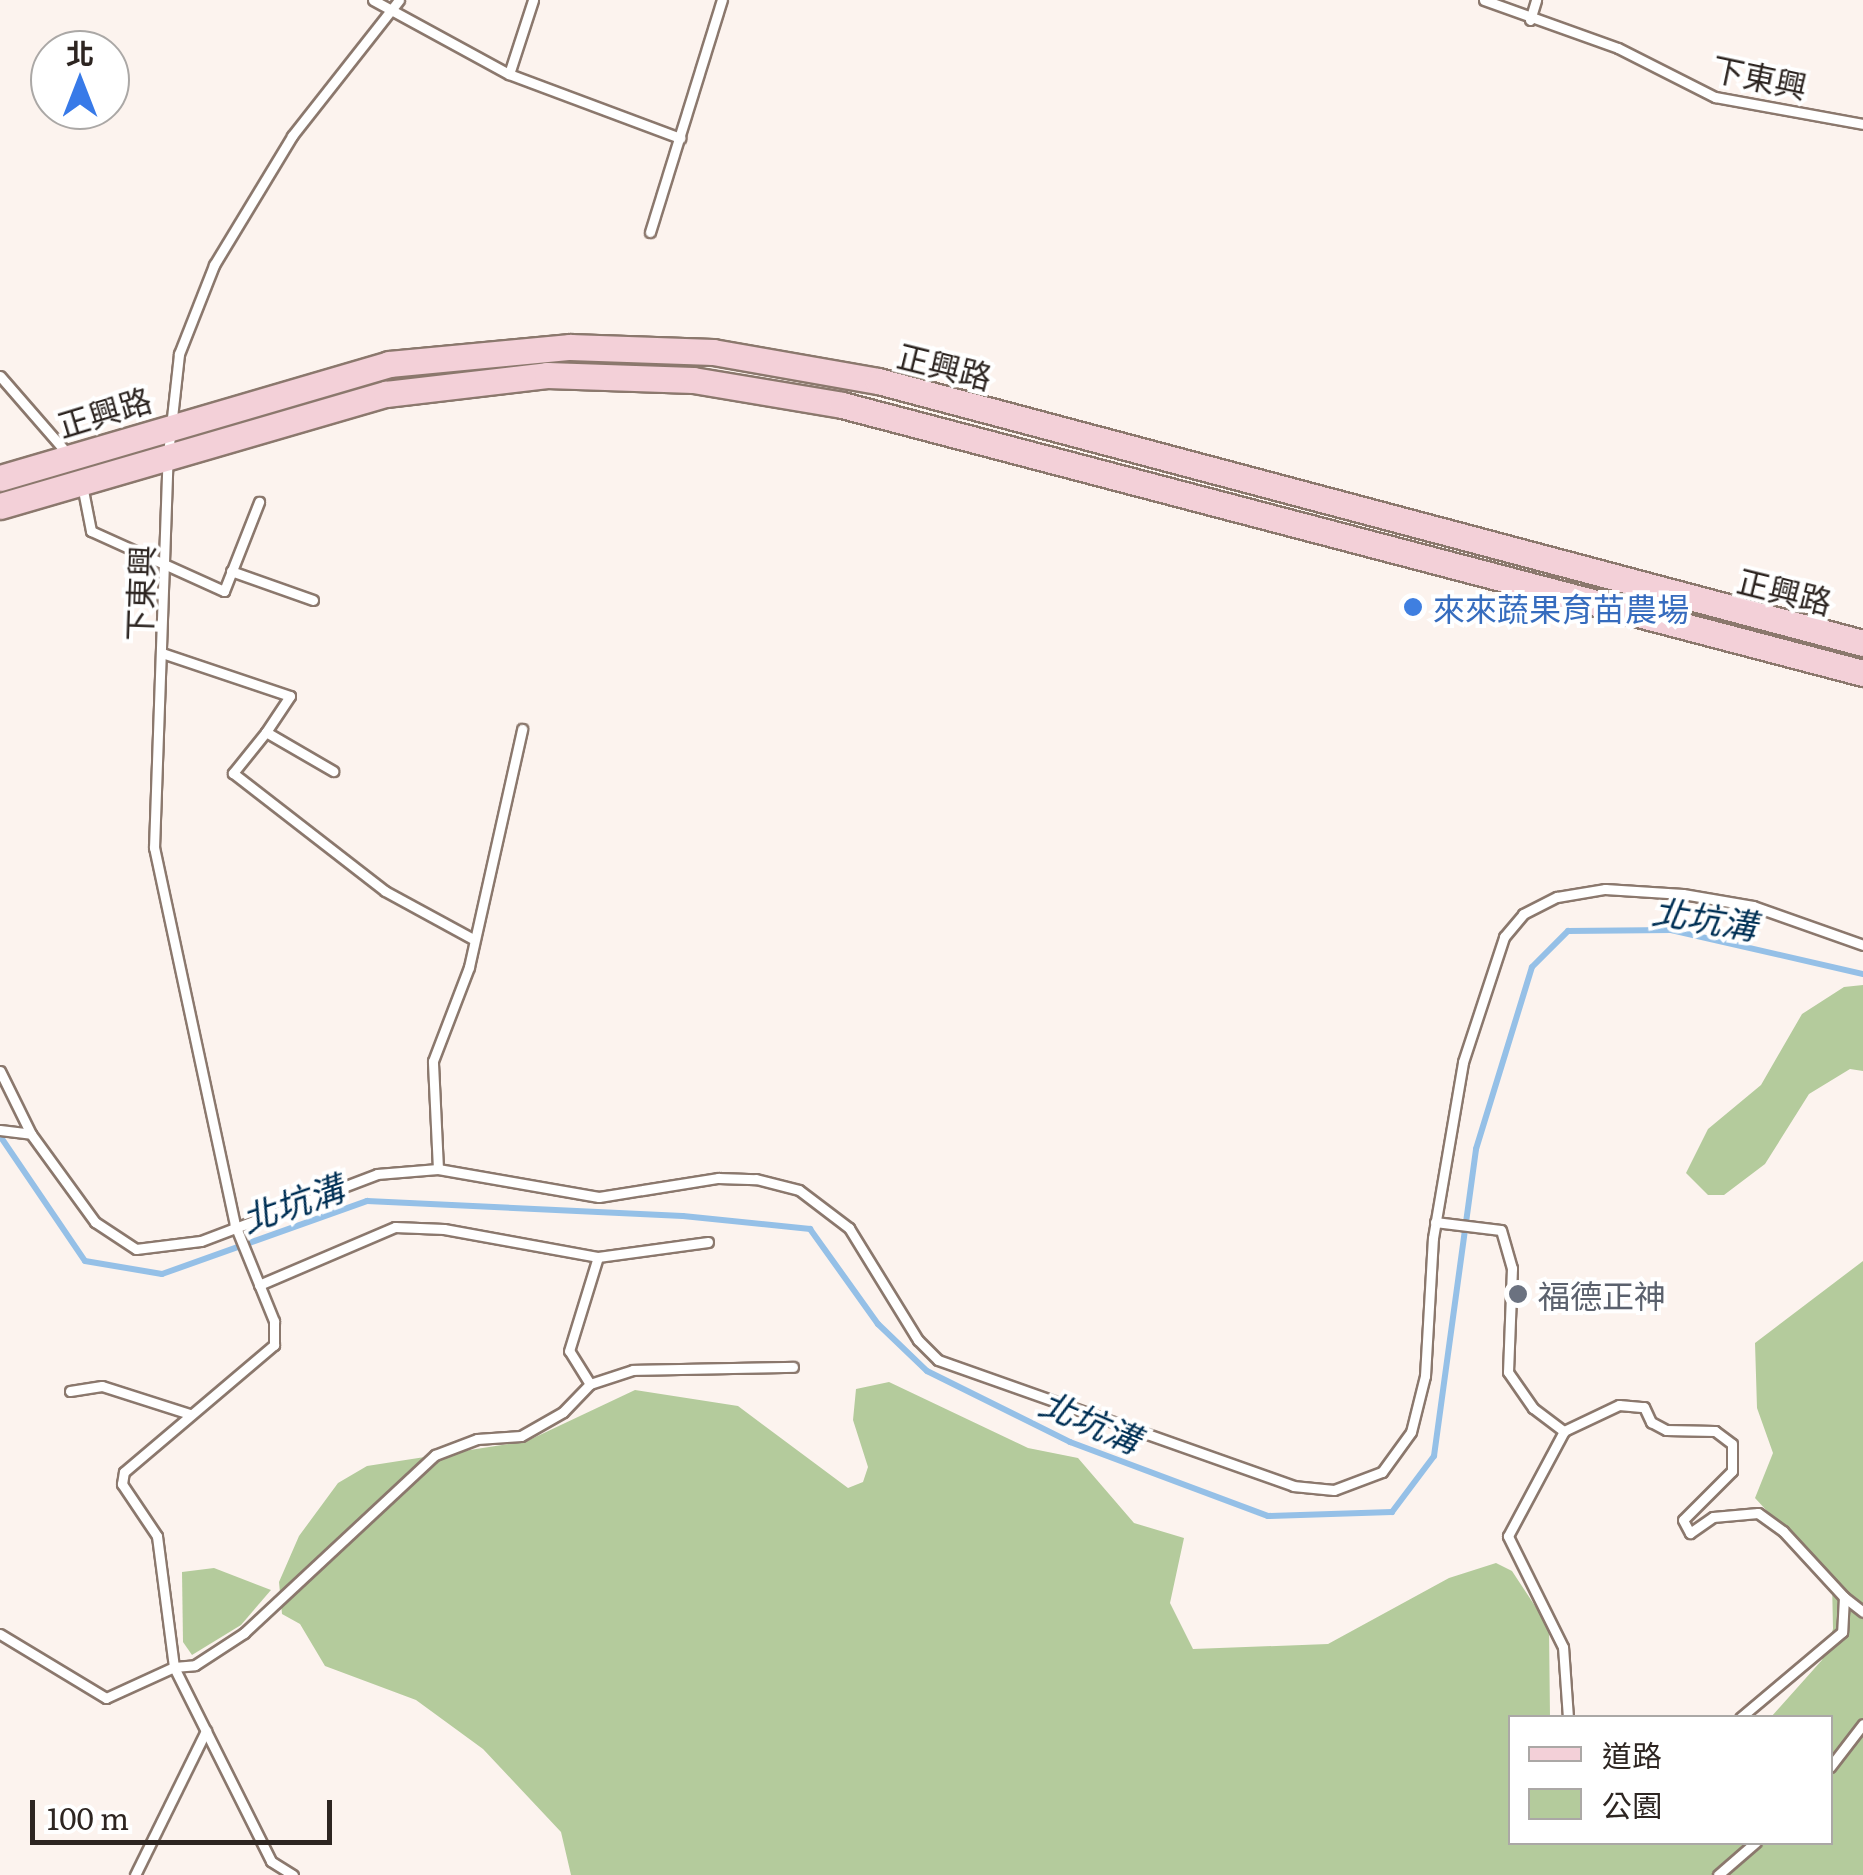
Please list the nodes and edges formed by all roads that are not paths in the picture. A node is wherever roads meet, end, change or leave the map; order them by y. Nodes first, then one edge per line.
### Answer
1 (373, 0) edge
2 (399, 0) edge
3 (533, 0) edge
4 (722, 0) edge
5 (1484, 0) edge
6 (1536, 0) edge
7 (393, 13) junction
8 (1530, 20) junction
9 (509, 74) junction
10 (1863, 124) edge
11 (680, 138) junction
12 (650, 232) dead end
13 (0, 376) edge
14 (172, 424) junction
15 (168, 454) junction
16 (69, 456) junction
17 (0, 478) edge
18 (81, 480) junction
19 (258, 502) dead end
20 (0, 506) edge
21 (165, 563) junction
22 (232, 570) junction
23 (313, 600) dead end
24 (1863, 643) edge
25 (162, 653) junction
26 (1863, 674) edge
27 (522, 729) dead end
28 (266, 732) junction
29 (333, 771) dead end
30 (473, 940) junction
31 (1863, 945) edge
32 (0, 1071) edge
33 (0, 1130) edge
34 (31, 1134) junction
35 (438, 1169) junction
36 (1436, 1222) junction
37 (236, 1228) junction
38 (708, 1242) dead end
39 (598, 1257) junction
40 (258, 1285) junction
41 (793, 1367) dead end
42 (590, 1384) junction
43 (70, 1391) dead end
44 (190, 1414) junction
45 (1564, 1431) junction
46 (1844, 1597) junction
47 (1863, 1612) edge
48 (0, 1634) edge
49 (174, 1667) junction
50 (1568, 1715) edge
51 (1744, 1715) edge
52 (1863, 1724) edge
53 (206, 1731) junction
54 (1833, 1763) edge
55 (1753, 1845) edge
56 (134, 1875) edge
57 (293, 1875) edge
58 (1718, 1875) edge

1 - 7 lane
2 - 7 lane, 下東興
3 - 9 lane
4 - 11 lane
5 - 8 lane, 下東興
6 - 8 lane
7 - 9 lane
7 - 14 lane, 下東興
8 - 10 lane, 下東興
9 - 11 lane
11 - 12 lane
13 - 16 lane
14 - 15 lane, 下東興
14 - 16 main road, 正興路
14 - 24 main road, 正興路
15 - 18 main road, 正興路
15 - 21 lane, 下東興
15 - 26 main road, 正興路
16 - 17 main road, 正興路
16 - 18 lane
18 - 20 main road, 正興路
18 - 21 lane
19 - 22 lane
21 - 22 lane
21 - 25 lane, 下東興
22 - 23 lane
25 - 28 lane
25 - 37 lane, 下東興
27 - 30 lane
28 - 29 lane
28 - 30 lane
30 - 35 lane
31 - 36 lane
32 - 34 lane
33 - 34 lane
34 - 37 lane
35 - 36 lane
35 - 37 lane
36 - 45 lane
37 - 40 lane, 下東興
38 - 39 lane
39 - 40 lane
39 - 42 lane
40 - 44 lane, 下東興
41 - 42 lane
42 - 49 lane
43 - 44 lane
44 - 49 lane
45 - 46 lane
45 - 50 lane
46 - 47 lane
46 - 51 lane
48 - 49 lane
49 - 53 lane
52 - 54 lane
53 - 56 lane
53 - 57 lane
55 - 58 lane

